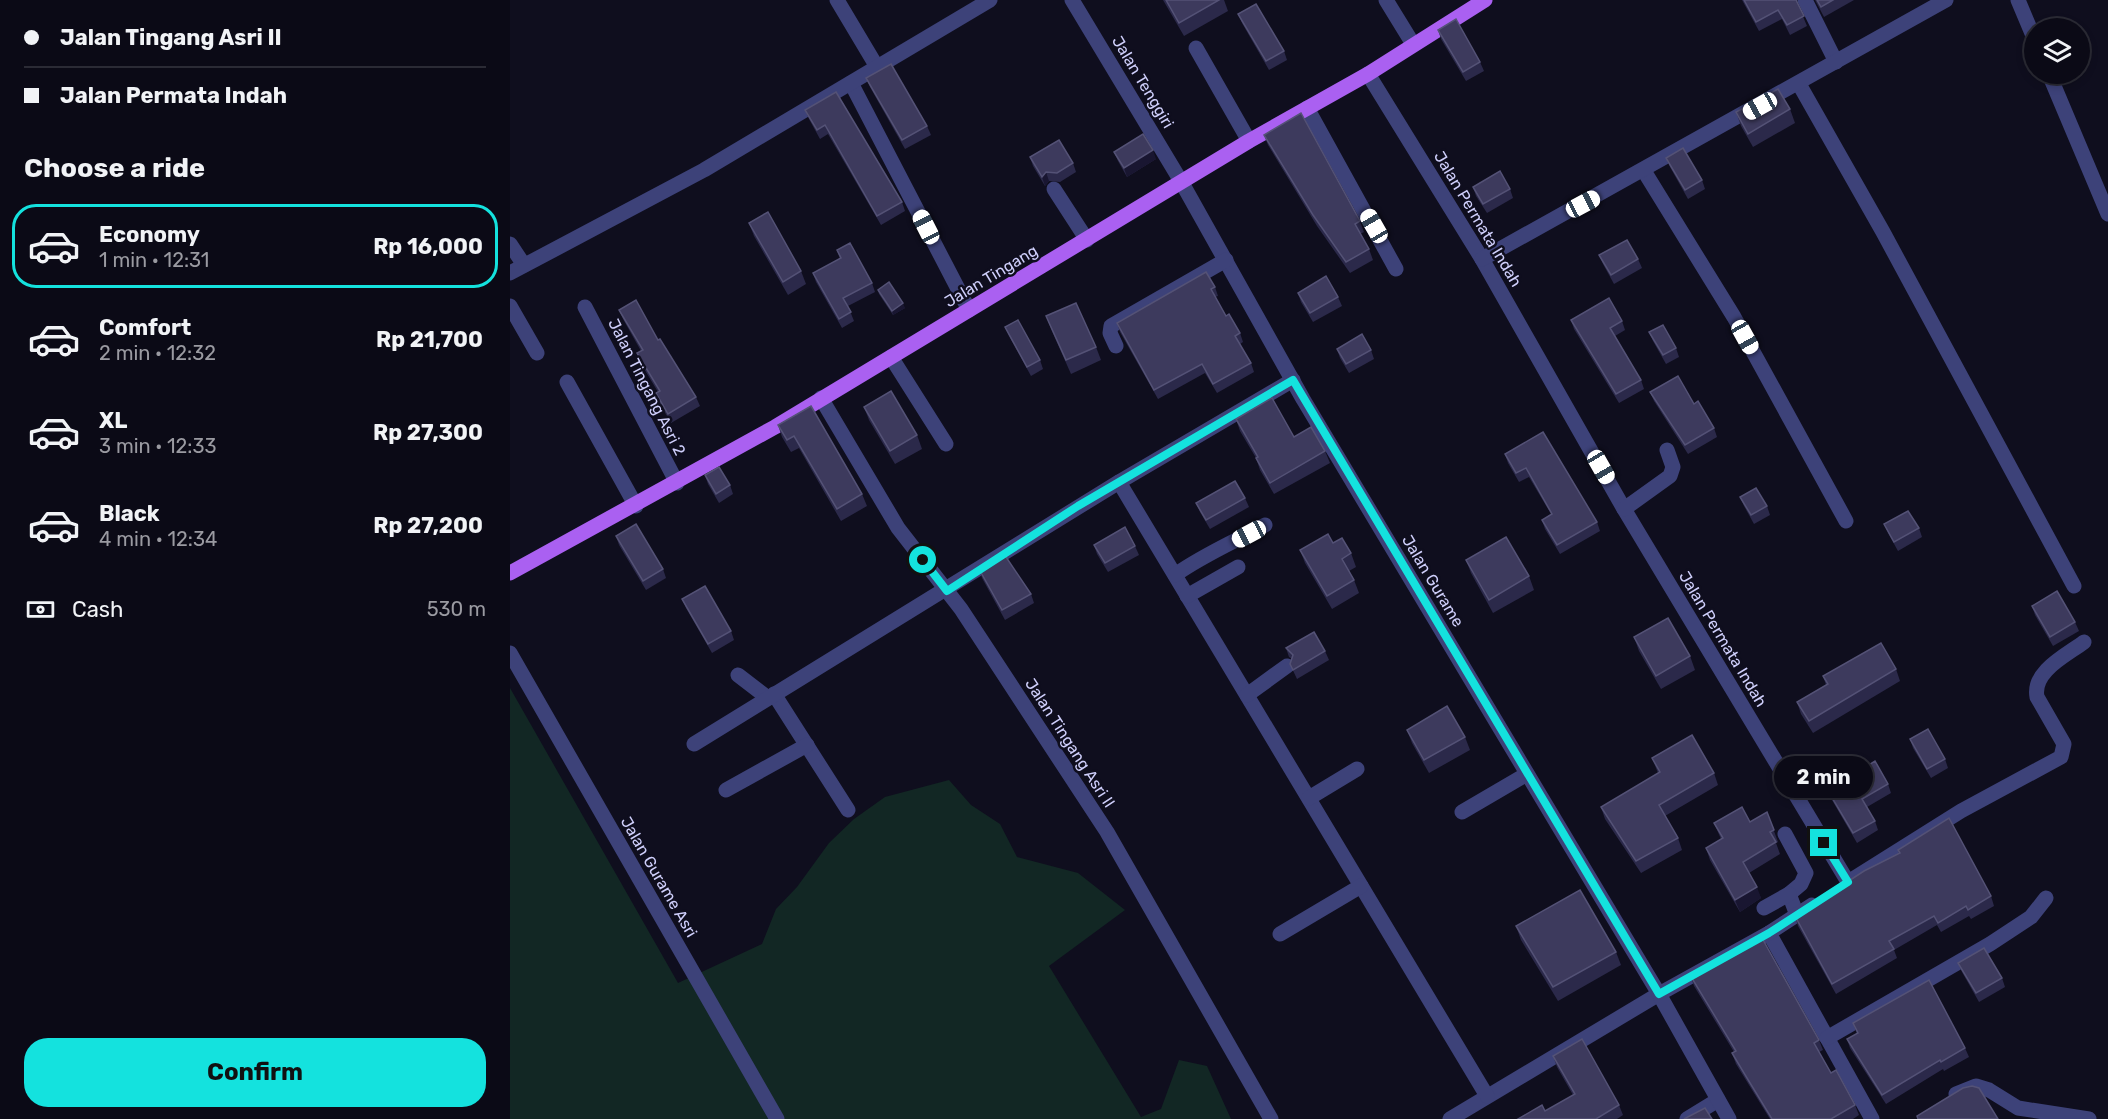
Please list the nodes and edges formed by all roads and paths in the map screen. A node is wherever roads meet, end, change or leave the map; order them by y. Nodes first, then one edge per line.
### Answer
1 (837, 0) edge
2 (990, 0) edge
3 (1072, 0) edge
4 (1386, 0) edge
5 (1485, 0) edge
6 (1805, 0) edge
7 (1946, 0) edge
8 (2018, 0) edge
9 (2026, 18) edge
10 (1413, 44) junction
11 (1196, 48) dead end
12 (1836, 62) junction
13 (877, 67) junction
14 (1368, 74) junction
15 (851, 83) junction
16 (1799, 84) junction
17 (2053, 84) edge
18 (1307, 108) junction
19 (1249, 141) junction
20 (1644, 171) junction
21 (1182, 183) junction
22 (1054, 189) dead end
23 (2108, 214) edge
24 (1087, 240) junction
25 (510, 244) edge
26 (1482, 259) junction
27 (1226, 260) junction
28 (524, 265) junction
29 (1396, 269) dead end
30 (510, 273) edge
31 (510, 306) edge
32 (585, 307) dead end
33 (969, 309) junction
34 (1116, 346) dead end
35 (537, 353) dead end
36 (891, 357) junction
37 (1293, 380) junction
38 (567, 382) dead end
39 (821, 398) junction
40 (946, 444) dead end
41 (1667, 450) dead end
42 (1119, 482) junction
43 (676, 483) junction
44 (636, 506) junction
45 (1624, 509) junction
46 (1846, 521) dead end
47 (1264, 525) dead end
48 (1238, 567) dead end
49 (510, 573) edge
50 (1175, 575) junction
51 (2074, 586) dead end
52 (947, 591) junction
53 (1187, 596) junction
54 (2084, 642) dead end
55 (510, 653) edge
56 (1287, 666) dead end
57 (738, 675) dead end
58 (1247, 695) junction
59 (771, 696) junction
60 (694, 744) dead end
61 (807, 745) junction
62 (1357, 769) dead end
63 (1527, 774) junction
64 (726, 790) dead end
65 (1309, 798) junction
66 (848, 810) dead end
67 (1462, 812) dead end
68 (1785, 834) dead end
69 (1848, 882) junction
70 (1361, 886) junction
71 (1789, 894) junction
72 (2046, 898) dead end
73 (1764, 908) dead end
74 (1797, 915) junction
75 (1769, 933) junction
76 (1280, 934) dead end
77 (1659, 994) junction
78 (1827, 1038) junction
79 (1487, 1096) junction
80 (1718, 1100) junction
81 (1944, 1101) edge
82 (777, 1119) edge
83 (1271, 1119) edge
84 (1450, 1119) edge
85 (1687, 1119) edge
86 (1729, 1119) edge
87 (1872, 1119) edge
88 (2089, 1119) edge

1 - 13 street
2 - 13 street
3 - 21 street, Jalan Tenggiri
4 - 10 street
5 - 10 main road, Jalan Tingang
6 - 12 street
7 - 12 street
8 - 9 street
10 - 14 main road, Jalan Tingang
11 - 19 street
12 - 16 street
13 - 15 street
14 - 18 main road, Jalan Tingang
14 - 26 street, Jalan Permata Indah
15 - 28 street
15 - 33 street
16 - 20 street
16 - 51 street
17 - 23 street
18 - 19 main road, Jalan Tingang
18 - 29 street
19 - 21 main road, Jalan Tingang
20 - 26 street
20 - 46 street
21 - 24 main road, Jalan Tingang
21 - 27 street, Jalan Gurame
22 - 24 street
24 - 33 main road, Jalan Tingang
25 - 28 street
26 - 45 street, Jalan Permata Indah
27 - 34 street
27 - 37 street, Jalan Gurame
28 - 30 street
31 - 35 street
32 - 43 street, Jalan Tingang Asri 2
33 - 36 main road, Jalan Tingang
36 - 39 main road, Jalan Tingang
36 - 40 street
37 - 42 street
37 - 63 street, Jalan Gurame
38 - 44 street
39 - 43 main road, Jalan Tingang
39 - 52 street, Jalan Tingang Asri II
41 - 45 street
42 - 50 street
42 - 52 street
43 - 44 main road, Jalan Tingang
44 - 49 main road, Jalan Tingang
45 - 69 street, Jalan Permata Indah
47 - 50 street
48 - 53 street
50 - 53 street
52 - 59 street
52 - 83 street, Jalan Tingang Asri II
53 - 58 street
54 - 69 street
55 - 82 street, Jalan Gurame Asri
56 - 58 street
57 - 59 street
58 - 65 street
59 - 60 street
59 - 61 street
61 - 64 street
61 - 66 street
62 - 65 street
63 - 67 street
63 - 77 street, Jalan Gurame
65 - 70 street
68 - 71 street
69 - 74 street
70 - 76 street
70 - 79 street
71 - 73 street
71 - 74 street
72 - 78 street
74 - 75 street
75 - 77 street
75 - 78 street
77 - 79 street
77 - 80 street, Jalan Gurame
78 - 87 street
79 - 84 street
80 - 85 street
80 - 86 street, Jalan Gurame
81 - 88 street

